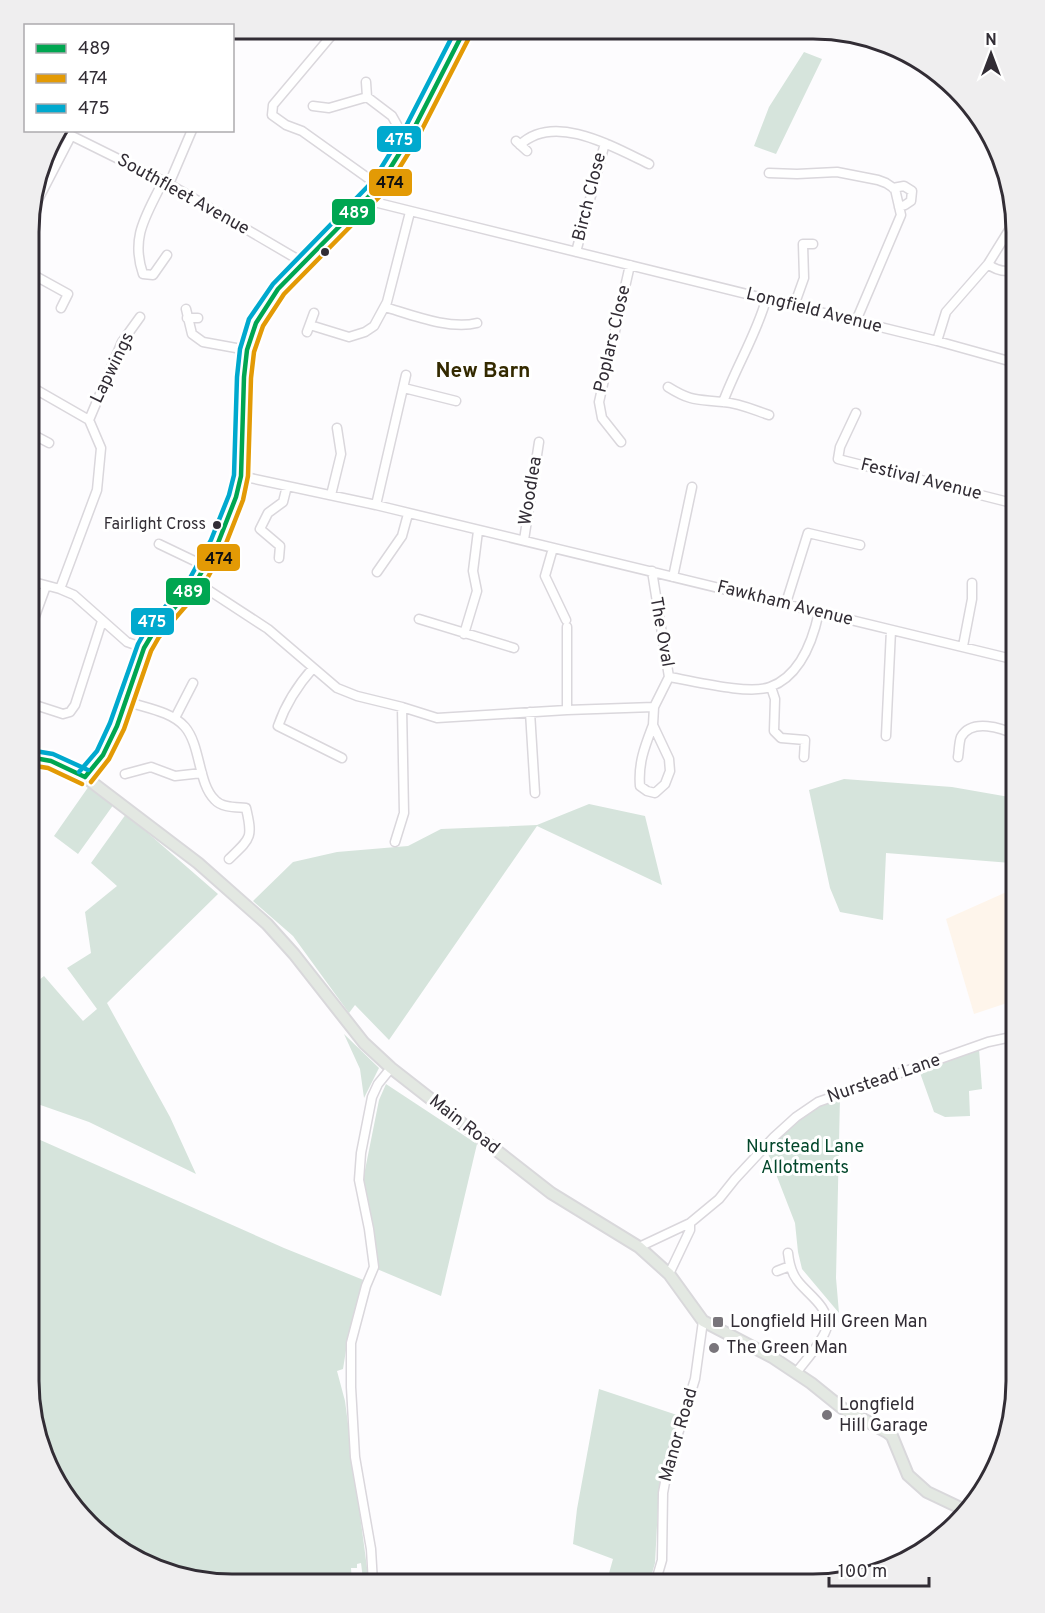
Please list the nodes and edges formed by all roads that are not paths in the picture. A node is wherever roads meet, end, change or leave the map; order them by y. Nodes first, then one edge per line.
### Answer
1 (329, 39) edge
2 (460, 39) edge
3 (366, 82) dead end
4 (367, 97) junction
5 (313, 106) dead end
6 (191, 132) edge
7 (67, 134) edge
8 (71, 136) junction
9 (409, 138) junction
10 (605, 143) junction
11 (521, 146) dead end
12 (650, 164) dead end
13 (769, 172) dead end
14 (166, 182) junction
15 (45, 185) edge
16 (379, 186) junction
17 (893, 188) junction
18 (366, 200) junction
19 (899, 207) junction
20 (410, 212) junction
21 (1006, 235) edge
22 (813, 244) dead end
23 (576, 252) junction
24 (167, 255) dead end
25 (304, 263) junction
26 (988, 264) junction
27 (630, 265) junction
28 (1006, 270) edge
29 (39, 278) edge
30 (766, 300) junction
31 (794, 306) junction
32 (385, 307) junction
33 (61, 308) dead end
34 (314, 313) dead end
35 (140, 317) dead end
36 (198, 318) dead end
37 (856, 321) junction
38 (477, 323) dead end
39 (937, 340) junction
40 (247, 350) junction
41 (1006, 360) edge
42 (406, 375) dead end
43 (668, 387) dead end
44 (404, 388) junction
45 (39, 391) edge
46 (456, 400) dead end
47 (723, 402) junction
48 (856, 413) dead end
49 (769, 415) dead end
50 (89, 420) junction
51 (337, 428) dead end
52 (39, 438) edge
53 (539, 442) dead end
54 (621, 442) dead end
55 (49, 443) dead end
56 (241, 476) junction
57 (287, 486) junction
58 (692, 487) dead end
59 (331, 495) junction
60 (1006, 501) edge
61 (376, 505) junction
62 (408, 514) junction
63 (478, 531) junction
64 (524, 540) junction
65 (159, 544) dead end
66 (860, 545) dead end
67 (553, 548) junction
68 (279, 558) dead end
69 (206, 566) junction
70 (652, 571) junction
71 (378, 572) dead end
72 (673, 577) junction
73 (196, 582) junction
74 (39, 583) edge
75 (972, 583) dead end
76 (46, 586) junction
77 (60, 589) junction
78 (786, 603) junction
79 (39, 605) edge
80 (819, 612) junction
81 (419, 619) dead end
82 (102, 621) junction
83 (891, 630) junction
84 (464, 634) junction
85 (963, 646) junction
86 (144, 648) junction
87 (514, 648) dead end
88 (1006, 657) edge
89 (313, 668) junction
90 (669, 677) junction
91 (193, 683) dead end
92 (771, 687) junction
93 (125, 701) junction
94 (39, 707) edge
95 (402, 707) junction
96 (654, 707) junction
97 (567, 710) junction
98 (530, 712) junction
99 (175, 718) junction
100 (653, 725) junction
101 (1006, 731) edge
102 (886, 736) dead end
103 (39, 757) edge
104 (804, 757) dead end
105 (958, 757) dead end
106 (342, 758) dead end
107 (202, 773) junction
108 (125, 774) dead end
109 (85, 777) junction
110 (535, 793) dead end
111 (395, 842) dead end
112 (229, 859) dead end
113 (1006, 1038) edge
114 (391, 1068) junction
115 (690, 1223) junction
116 (639, 1247) junction
117 (788, 1253) dead end
118 (790, 1266) junction
119 (777, 1271) dead end
120 (669, 1274) junction
121 (703, 1321) junction
122 (796, 1373) junction
123 (959, 1507) edge
124 (372, 1574) edge
125 (658, 1574) edge

1 - 16 street
2 - 9 street
3 - 4 street
4 - 5 street
4 - 9 street
6 - 14 street
7 - 8 street, Southfleet Avenue
8 - 14 street, Southfleet Avenue
8 - 15 street
9 - 16 street
10 - 11 street, Birch Close
10 - 12 street, Birch Close
10 - 23 street, Birch Close
13 - 17 street
14 - 24 street
14 - 25 street, Southfleet Avenue
16 - 18 street
17 - 19 street
17 - 19 street
18 - 20 street, Longfield Avenue
18 - 25 street
19 - 37 street
20 - 23 street, Longfield Avenue
20 - 32 street
21 - 26 street
22 - 31 street
23 - 27 street, Longfield Avenue
25 - 40 street
26 - 28 street
26 - 39 street
27 - 30 street, Longfield Avenue
27 - 54 street, Poplars Close
29 - 33 street
30 - 31 street, Longfield Avenue
30 - 47 street
31 - 37 street, Longfield Avenue
32 - 34 street
32 - 38 street
35 - 50 street, Lapwings
36 - 40 street
37 - 39 street, Longfield Avenue
39 - 41 street, Longfield Avenue
40 - 56 street
42 - 44 street
43 - 47 street
44 - 46 street
44 - 61 street
45 - 50 street
47 - 49 street
48 - 60 street, Festival Avenue
50 - 77 street
51 - 59 street
52 - 55 street
53 - 64 street, Woodlea
56 - 57 street, Fawkham Avenue
56 - 69 street
57 - 59 street, Fawkham Avenue
57 - 68 street
58 - 72 street
59 - 61 street, Fawkham Avenue
61 - 62 street, Fawkham Avenue
62 - 63 street, Fawkham Avenue
62 - 71 street
63 - 64 street, Fawkham Avenue
63 - 84 street
64 - 67 street, Fawkham Avenue
65 - 69 street
66 - 78 street
67 - 70 street, Fawkham Avenue
67 - 97 street
69 - 73 street
70 - 72 street, Fawkham Avenue
70 - 90 street, The Oval
72 - 78 street, Fawkham Avenue
73 - 86 street
73 - 89 street
74 - 76 street
75 - 85 street
76 - 77 street
76 - 79 street
77 - 82 street
78 - 80 street, Fawkham Avenue
80 - 83 street, Fawkham Avenue
80 - 92 street
81 - 84 street
82 - 86 street
82 - 94 street
83 - 85 street, Fawkham Avenue
83 - 102 street
84 - 87 street
85 - 88 street, Fawkham Avenue
86 - 93 street
89 - 95 street
89 - 106 street
90 - 92 street
90 - 96 street, The Oval
91 - 99 street
92 - 104 street
93 - 99 street
93 - 109 street
95 - 98 street
95 - 111 street
96 - 97 street
96 - 100 street, The Oval
97 - 98 street
98 - 110 street
99 - 107 street
100 - 100 street, The Oval
101 - 105 street
103 - 109 main road, Main Road
107 - 108 street
107 - 112 street
109 - 114 main road, Main Road
113 - 115 street, Nurstead Lane
114 - 116 main road, Main Road
114 - 124 street
115 - 116 street, Nurstead Lane
115 - 120 street
116 - 120 main road, Main Road
117 - 118 street
118 - 119 street
118 - 122 street
120 - 121 main road, Main Road
121 - 122 main road, Main Road
121 - 125 street, Manor Road
122 - 123 main road, Main Road

